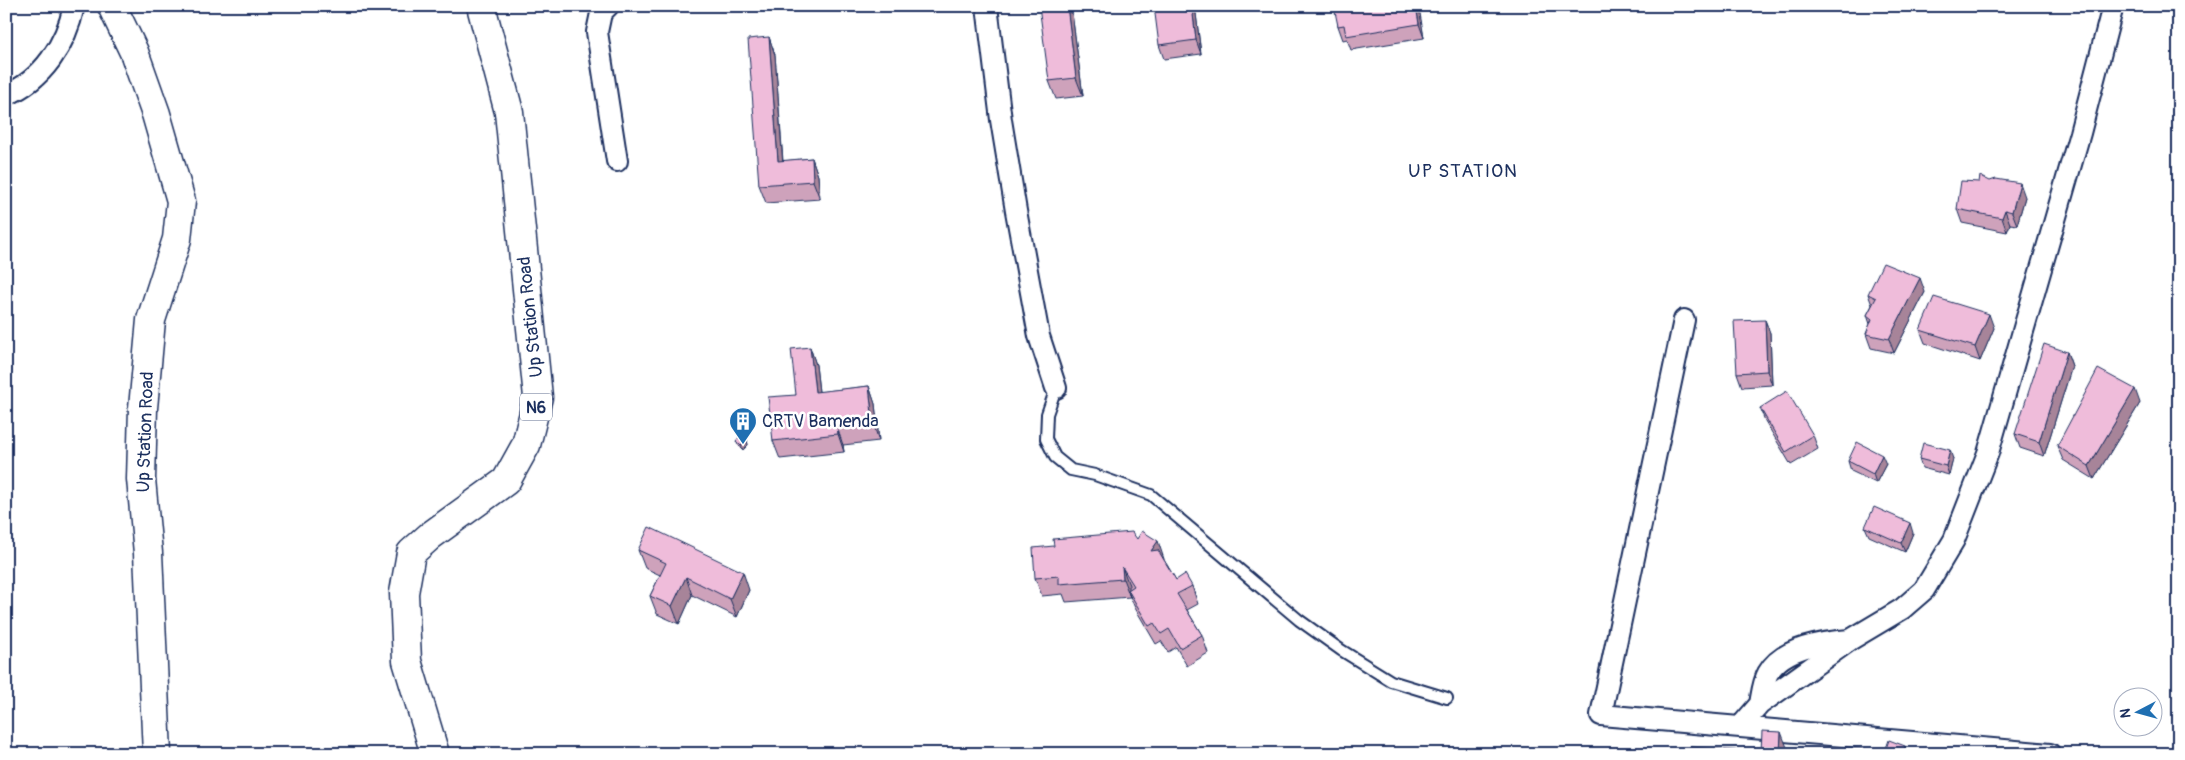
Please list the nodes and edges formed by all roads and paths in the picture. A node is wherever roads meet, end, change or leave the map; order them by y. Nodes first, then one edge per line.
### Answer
1 (74, 6) edge
2 (112, 6) edge
3 (481, 6) edge
4 (608, 6) edge
5 (987, 6) edge
6 (2113, 6) edge
7 (6, 95) edge
8 (617, 161) dead end
9 (1684, 320) dead end
10 (1056, 388) joint
11 (1448, 698) dead end
12 (1740, 727) junction
13 (157, 754) edge
14 (435, 754) edge
15 (2050, 754) edge

1 - 7 street
2 - 13 highway, Up Station Road
3 - 14 highway, Up Station Road / N6
4 - 8 street
5 - 10 street
6 - 12 street
9 - 12 street
10 - 11 lane
12 - 15 street

